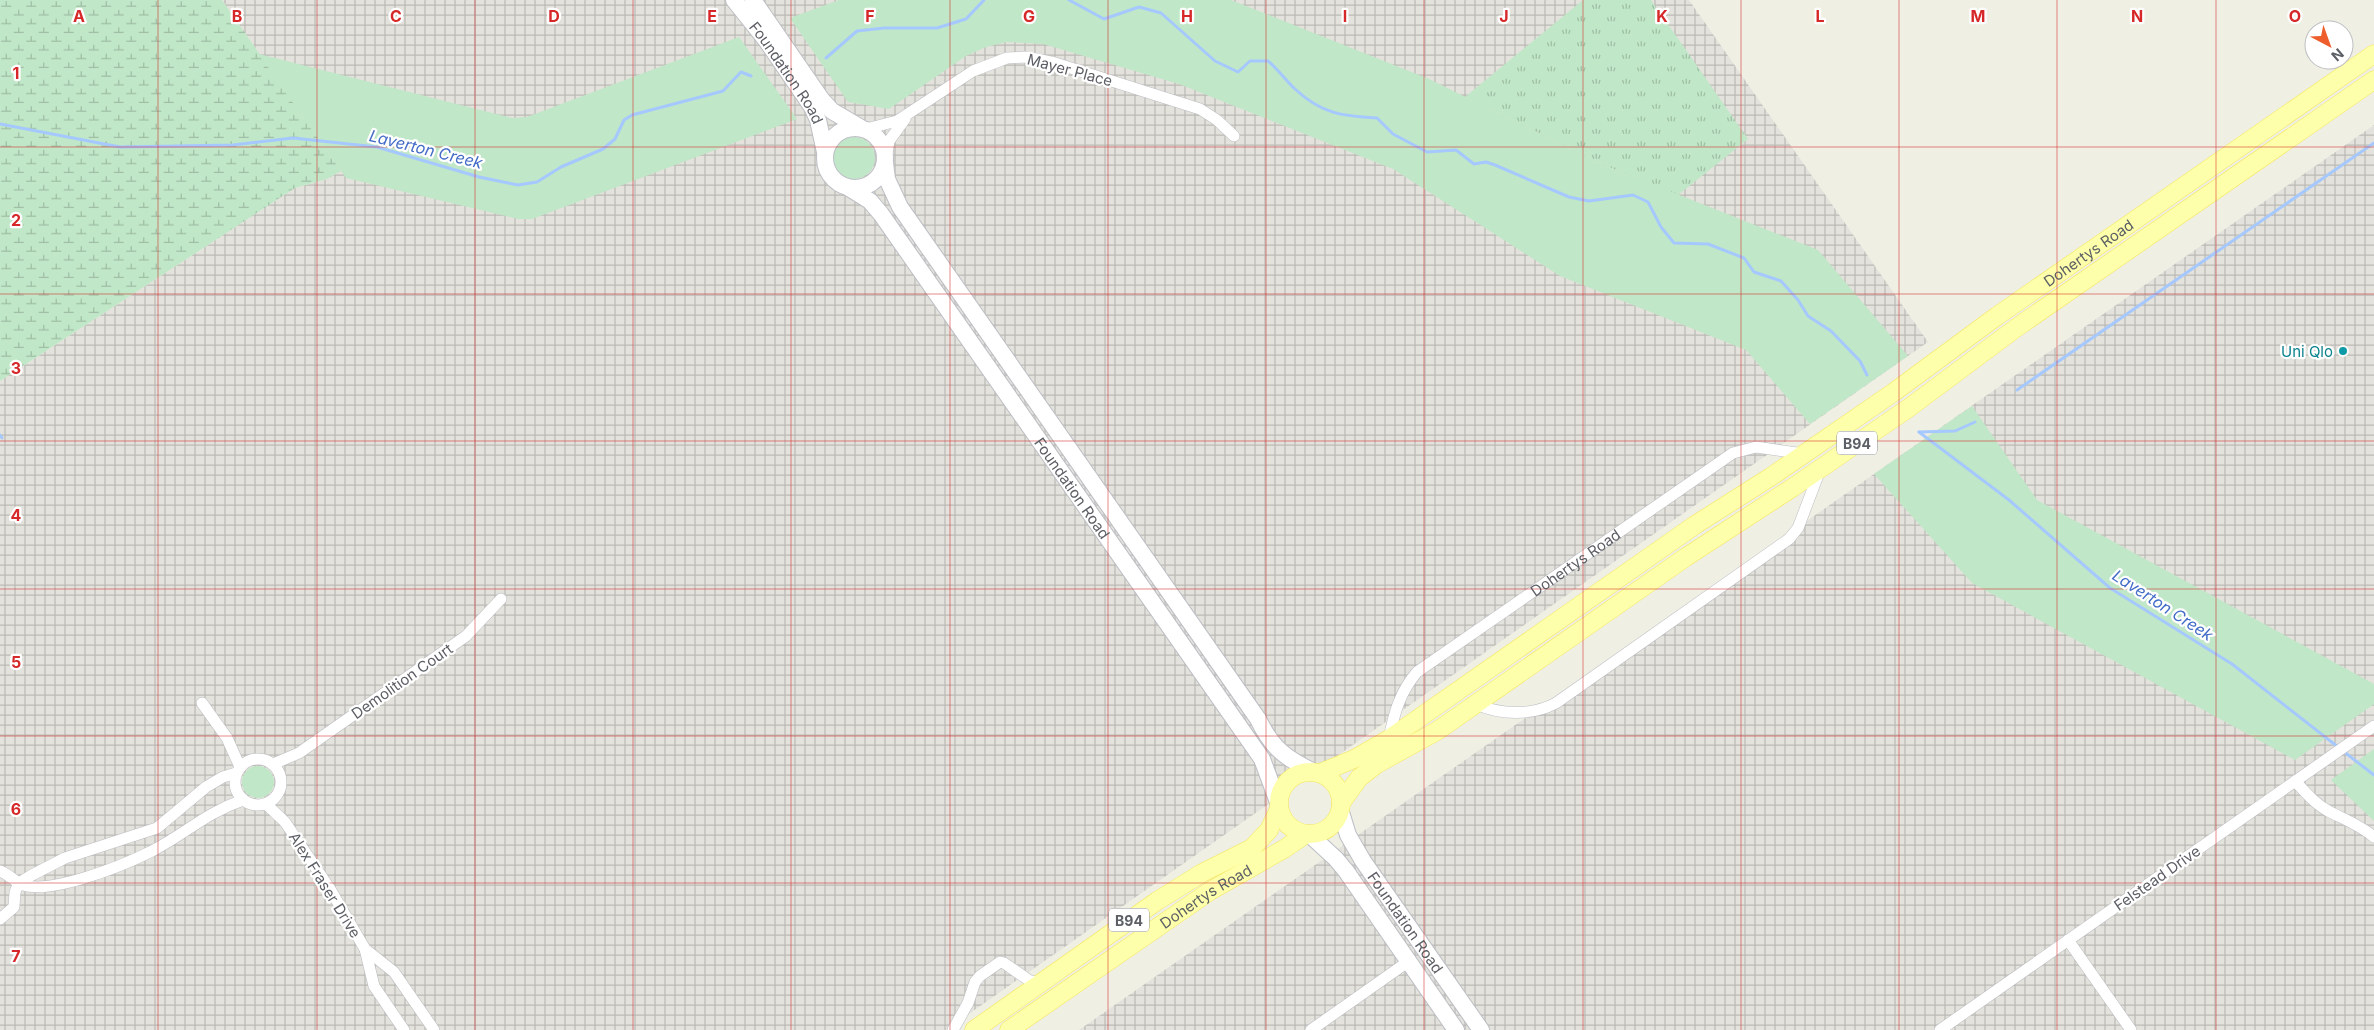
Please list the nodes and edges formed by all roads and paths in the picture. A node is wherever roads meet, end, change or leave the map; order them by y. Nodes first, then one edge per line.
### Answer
1 (734, 0) edge
2 (753, 0) edge
3 (2374, 54) edge
4 (2374, 80) edge
5 (909, 114) junction
6 (863, 128) junction
7 (1234, 136) dead end
8 (825, 152) junction
9 (885, 161) junction
10 (849, 188) junction
11 (1804, 454) junction
12 (1820, 469) junction
13 (501, 599) dead end
14 (202, 703) dead end
15 (1476, 704) junction
16 (2374, 726) edge
17 (227, 738) junction
18 (1389, 739) junction
19 (296, 755) junction
20 (252, 759) junction
21 (273, 764) junction
22 (238, 770) junction
23 (1317, 773) junction
24 (281, 776) junction
25 (2296, 781) junction
26 (277, 796) junction
27 (243, 800) junction
28 (266, 804) junction
29 (1279, 806) junction
30 (1340, 806) junction
31 (170, 818) junction
32 (285, 822) junction
33 (182, 833) junction
34 (1307, 834) junction
35 (2374, 837) edge
36 (0, 870) edge
37 (19, 883) junction
38 (0, 919) edge
39 (2068, 940) junction
40 (365, 949) junction
41 (1409, 961) junction
42 (1042, 982) junction
43 (404, 1030) edge
44 (434, 1030) edge
45 (953, 1030) edge
46 (974, 1030) edge
47 (1009, 1030) edge
48 (1311, 1030) edge
49 (1456, 1030) edge
50 (1482, 1030) edge
51 (1940, 1030) edge
52 (2131, 1030) edge

1 - 8 street, Foundation Road
2 - 6 street, Foundation Road
3 - 11 main road, Dohertys Road / B94
4 - 12 main road, Dohertys Road / B94
5 - 6 street, Mayer Place
5 - 7 street, Mayer Place
5 - 9 street, Mayer Place
6 - 8 street
6 - 9 street
8 - 10 street
9 - 10 street
9 - 23 street, Foundation Road
10 - 29 street, Foundation Road
11 - 18 main road, Dohertys Road / B94
11 - 18 street, Dohertys Road
12 - 15 main road, Dohertys Road / B94
12 - 15 street
13 - 19 street, Demolition Court
14 - 17 street
15 - 30 main road, Dohertys Road / B94
16 - 25 street, Felstead Drive
17 - 20 street
17 - 22 street
18 - 23 main road, Dohertys Road / B94
19 - 21 street, Demolition Court
19 - 24 street, Demolition Court
20 - 21 street
20 - 22 street
21 - 24 street
22 - 27 street
22 - 31 street
23 - 29 main road, B94
23 - 30 main road
24 - 26 street
25 - 35 street
25 - 39 street, Felstead Drive
26 - 28 street
26 - 32 street, Alex Fraser Drive
27 - 28 street
27 - 33 street
28 - 32 street, Alex Fraser Drive
29 - 34 main road
29 - 42 main road, Dohertys Road / B94
30 - 34 main road, B94
30 - 50 street, Foundation Road
31 - 33 street
31 - 37 street
32 - 40 street, Alex Fraser Drive
33 - 37 street
34 - 41 street, Foundation Road
34 - 47 main road, Dohertys Road / B94
36 - 37 street
37 - 38 street
39 - 51 street, Felstead Drive
39 - 52 street
40 - 43 street, Alex Fraser Drive
40 - 44 street, Alex Fraser Drive
41 - 48 street
41 - 49 street, Foundation Road
42 - 45 street
42 - 46 main road, Dohertys Road / B94

